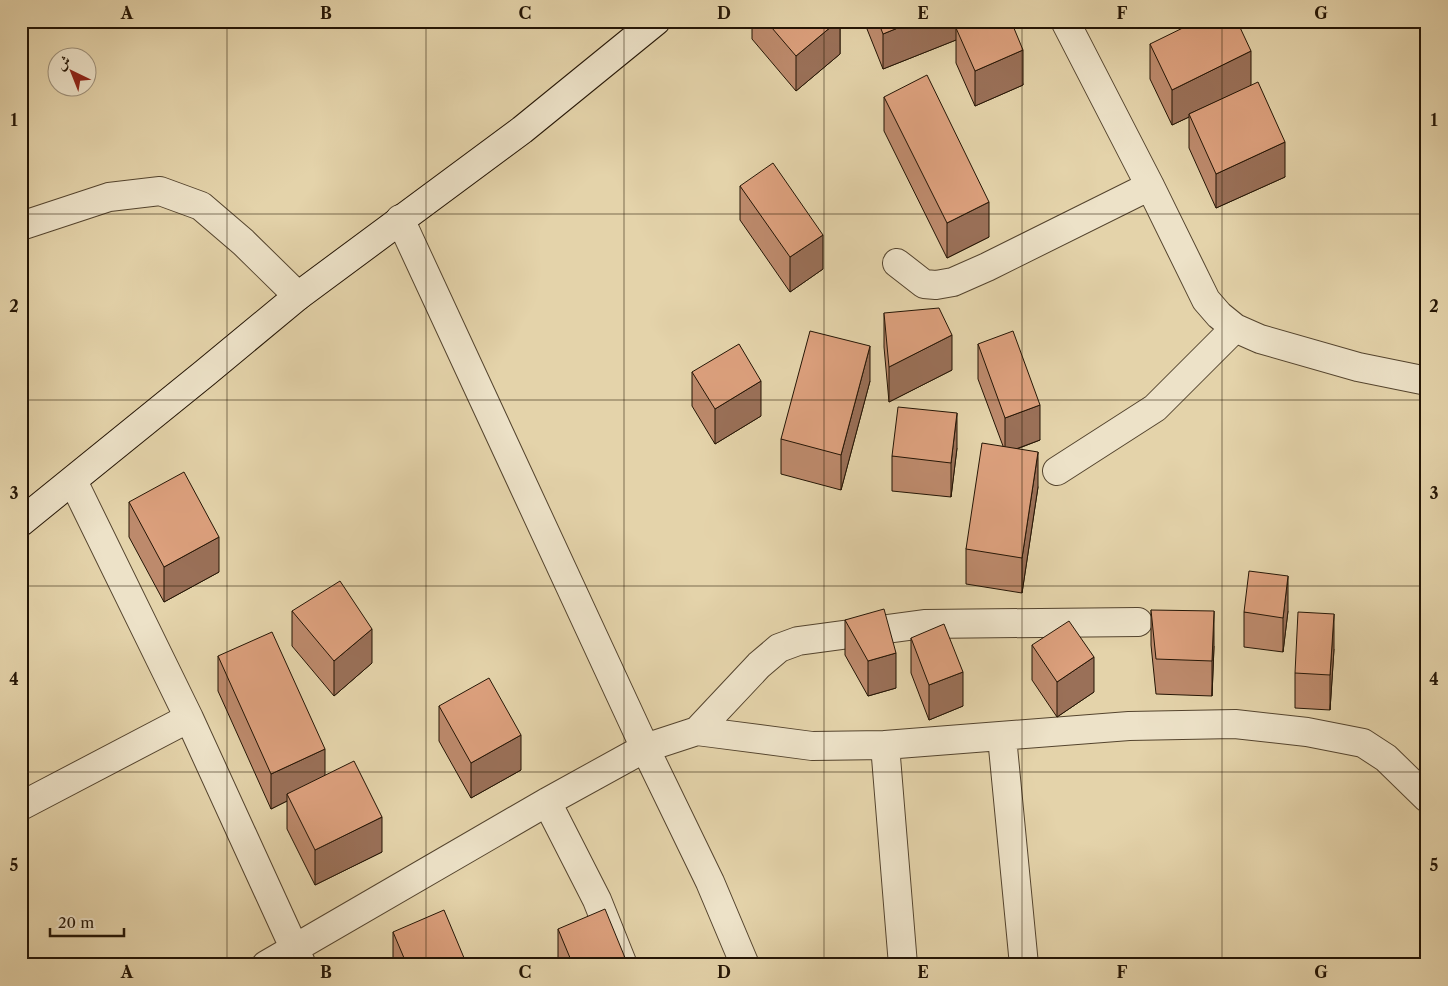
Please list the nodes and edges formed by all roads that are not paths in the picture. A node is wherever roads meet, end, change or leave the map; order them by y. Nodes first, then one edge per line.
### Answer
1 (656, 21) edge
2 (1065, 21) edge
3 (1150, 186) junction
4 (400, 219) junction
5 (21, 226) edge
6 (897, 263) dead end
7 (298, 296) junction
8 (1235, 328) junction
9 (1427, 381) edge
10 (1057, 471) dead end
11 (73, 481) junction
12 (21, 522) edge
13 (1138, 622) dead end
14 (189, 718) junction
15 (697, 730) junction
16 (1002, 736) junction
17 (885, 745) junction
18 (645, 748) junction
19 (1427, 798) edge
20 (548, 802) junction
21 (21, 806) edge
22 (297, 956) edge
23 (266, 965) edge
24 (623, 965) edge
25 (745, 965) edge
26 (903, 965) edge
27 (1024, 965) edge

1 - 4 street
2 - 3 street
3 - 6 street
3 - 8 street
4 - 7 street
4 - 18 street
5 - 7 street
7 - 11 street
8 - 9 street
8 - 10 street
11 - 12 street
11 - 14 street
13 - 15 street
14 - 21 street
14 - 22 street
15 - 17 street
15 - 18 street
16 - 17 street
16 - 19 street
16 - 27 street
17 - 26 street
18 - 20 street
18 - 25 street
20 - 22 street
20 - 24 street
22 - 23 street

